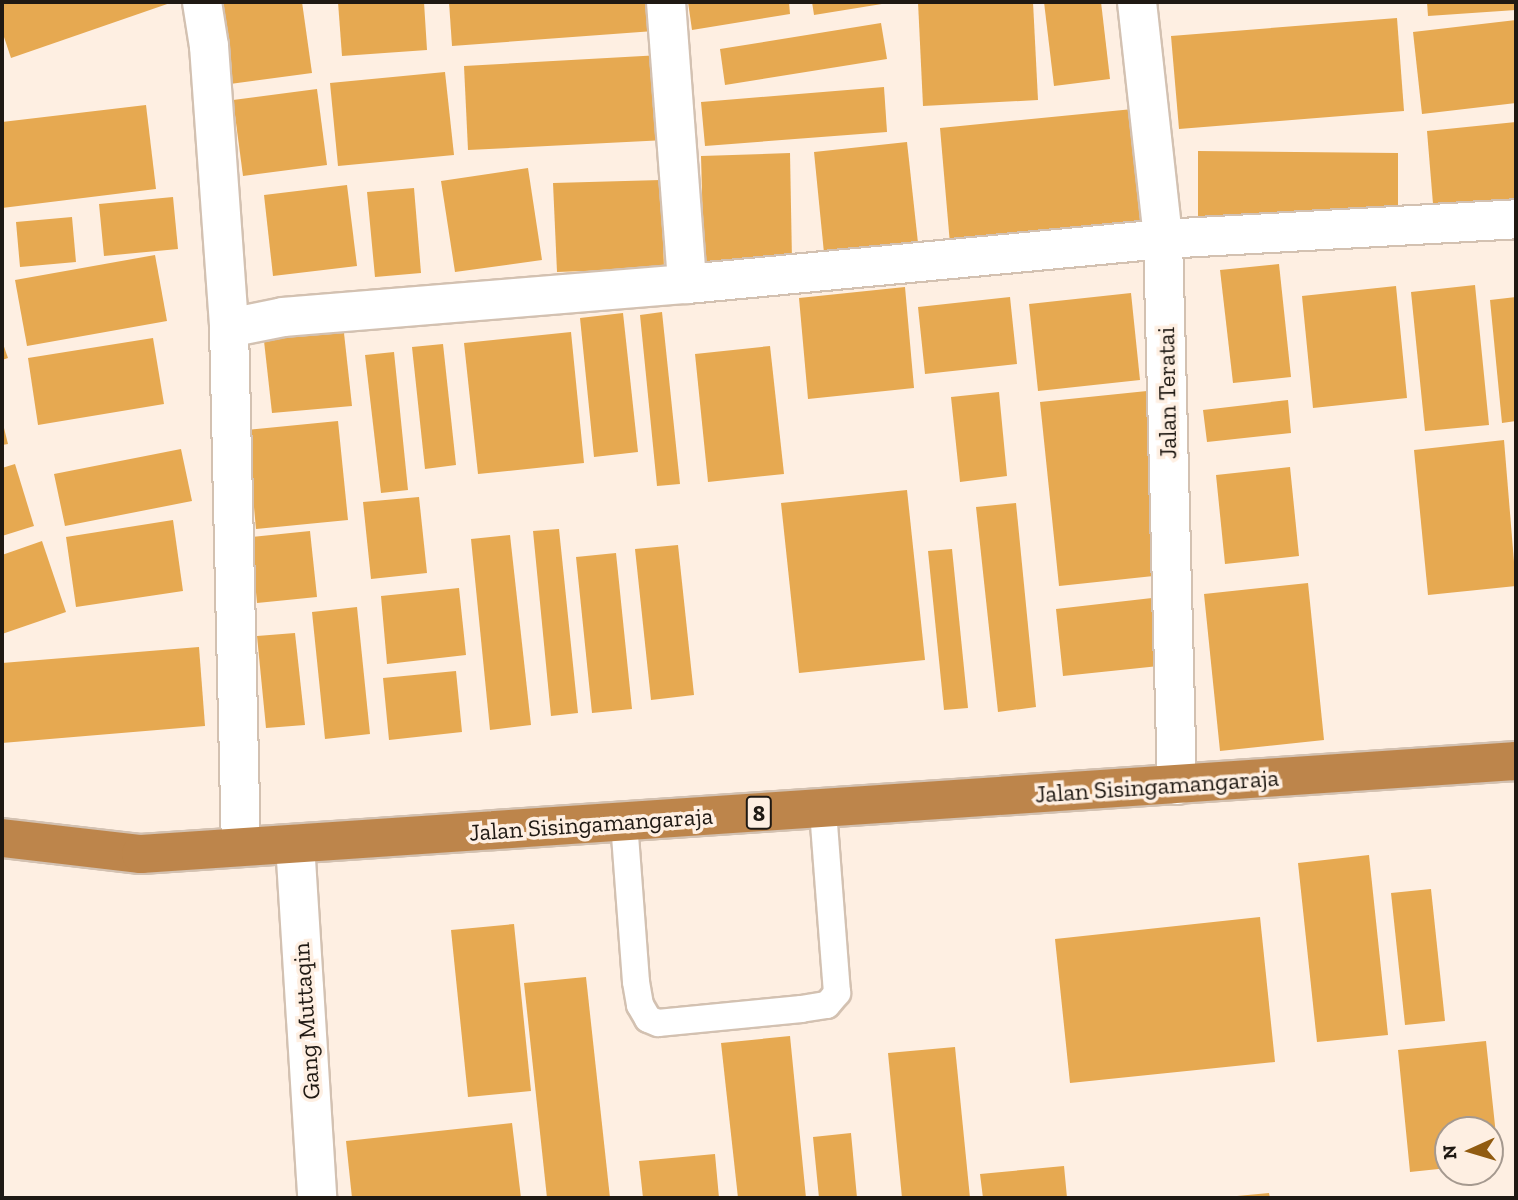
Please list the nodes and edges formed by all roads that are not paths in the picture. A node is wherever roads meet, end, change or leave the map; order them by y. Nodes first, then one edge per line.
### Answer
1 (202, 2) edge
2 (666, 2) edge
3 (1137, 2) edge
4 (1516, 219) edge
5 (1163, 239) junction
6 (687, 284) junction
7 (229, 328) junction
8 (1516, 761) edge
9 (1177, 785) junction
10 (822, 809) junction
11 (624, 822) junction
12 (2, 838) edge
13 (295, 844) junction
14 (241, 847) junction
15 (317, 1198) edge

1 - 7 street
2 - 6 street
3 - 5 street, Jalan Teratai
4 - 5 street
5 - 6 street
5 - 9 street, Jalan Teratai
6 - 7 street
7 - 14 street
8 - 9 highway, Jalan Sisingamangaraja / 8
9 - 10 highway, Jalan Sisingamangaraja / 8
10 - 11 highway, Jalan Sisingamangaraja / 8
10 - 11 lane
11 - 13 highway, Jalan Sisingamangaraja / 8
12 - 14 highway, Jalan Sisingamangaraja / 8
13 - 14 highway, Jalan Sisingamangaraja / 8
13 - 15 street, Gang Muttaqin

